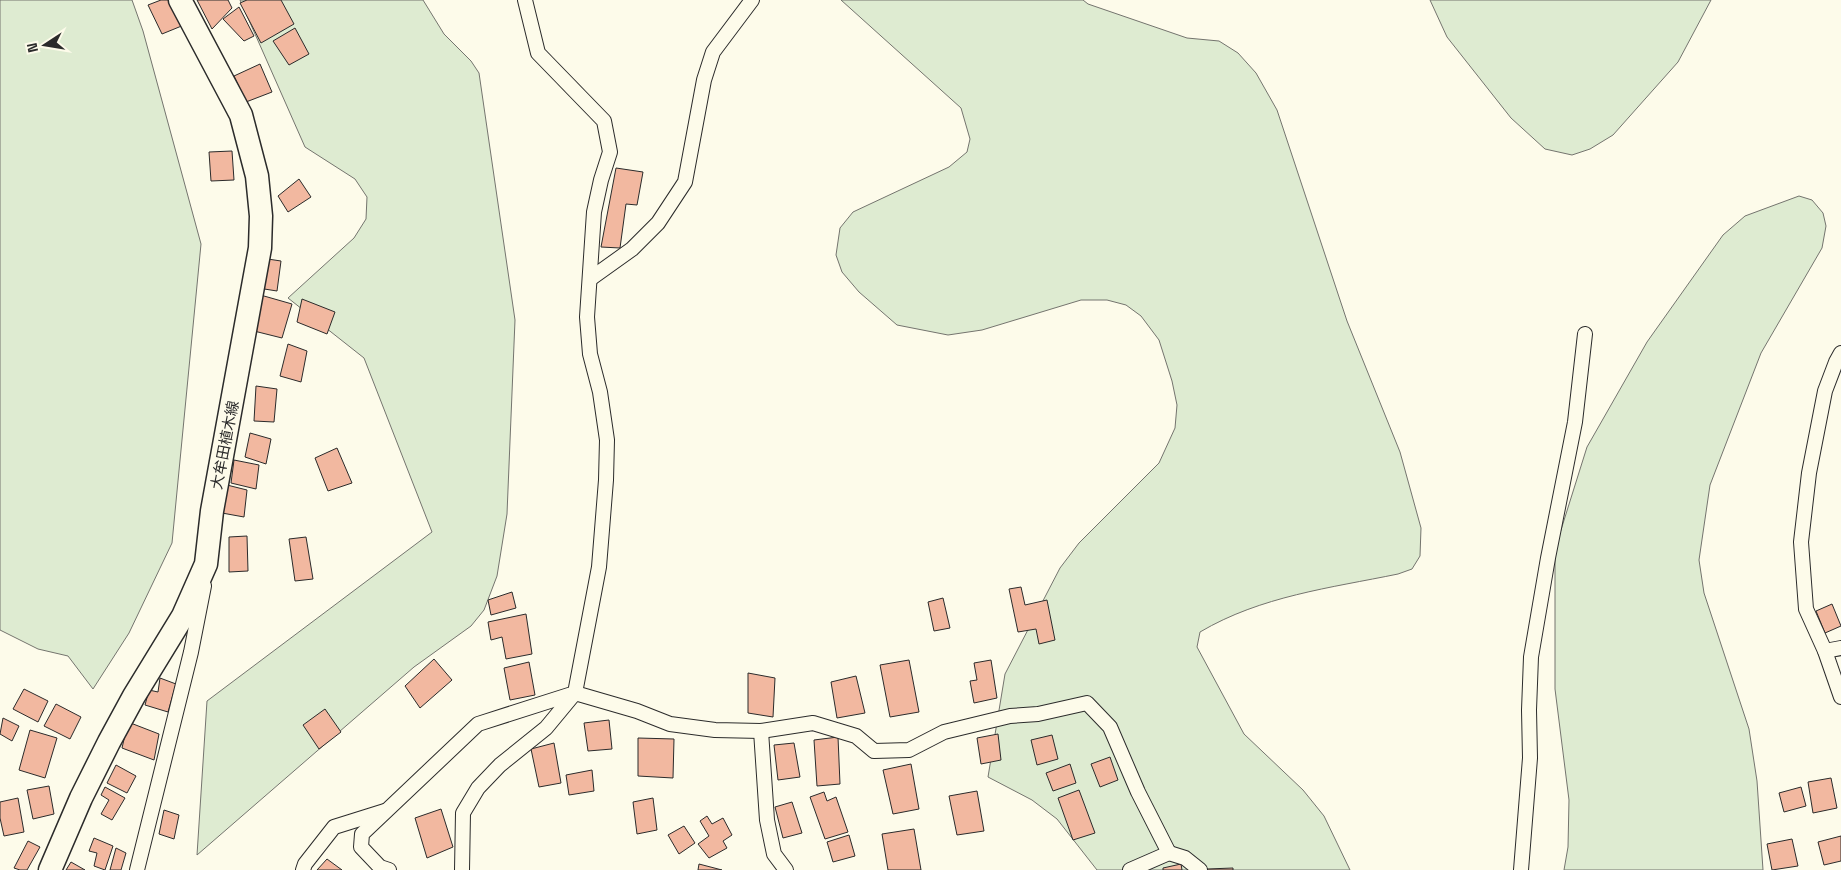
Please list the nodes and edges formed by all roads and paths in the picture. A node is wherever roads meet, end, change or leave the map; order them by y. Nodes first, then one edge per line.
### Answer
1 (180, 0) edge
2 (525, 0) edge
3 (752, 0) edge
4 (590, 279) junction
5 (1586, 334) dead end
6 (1841, 353) edge
7 (212, 511) junction
8 (1841, 648) edge
9 (1825, 651) junction
10 (574, 693) junction
11 (1841, 696) edge
12 (761, 732) junction
13 (388, 810) junction
14 (1169, 853) junction
15 (50, 870) edge
16 (137, 870) edge
17 (303, 870) edge
18 (389, 870) edge
19 (462, 870) edge
20 (786, 870) edge
21 (1130, 870) edge
22 (1200, 870) edge
23 (1521, 870) edge

1 - 7 main road, 大牟田植木線
2 - 4 street
3 - 4 street
4 - 10 street
5 - 23 street
6 - 9 street
7 - 15 main road, 大牟田植木線
7 - 16 street
8 - 9 street
9 - 11 street
10 - 12 street
10 - 13 street
10 - 19 street
12 - 14 street
12 - 20 street
13 - 17 street
13 - 18 street
14 - 21 street
14 - 22 street

